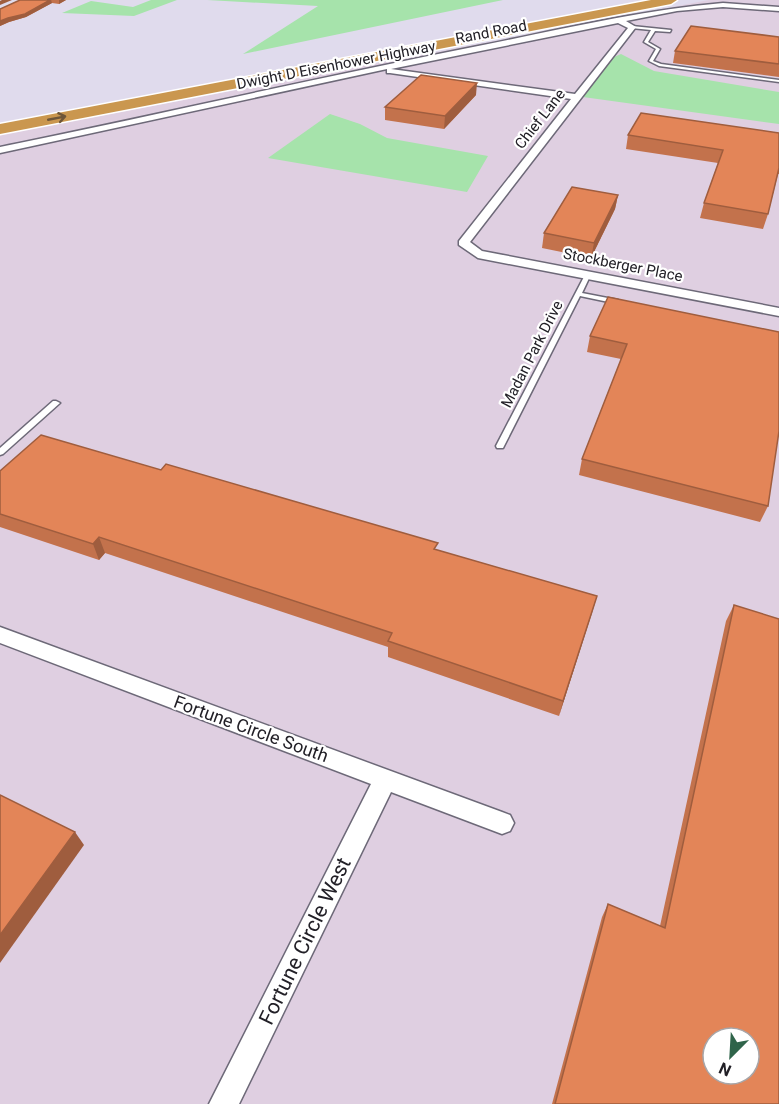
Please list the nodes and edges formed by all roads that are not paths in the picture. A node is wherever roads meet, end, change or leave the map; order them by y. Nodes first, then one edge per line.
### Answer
1 (671, 0) edge
2 (692, 0) edge
3 (597, 8) edge
4 (779, 9) edge
5 (618, 20) junction
6 (632, 27) junction
7 (654, 29) junction
8 (670, 31) dead end
9 (376, 69) junction
10 (165, 81) dead end
11 (779, 81) edge
12 (131, 89) junction
13 (577, 97) junction
14 (0, 114) edge
15 (0, 129) edge
16 (0, 150) edge
17 (463, 243) joint
18 (588, 274) junction
19 (579, 294) junction
20 (623, 303) edge
21 (779, 312) edge
22 (56, 403) dead end
23 (500, 446) dead end
24 (0, 452) edge
25 (0, 635) edge
26 (386, 778) junction
27 (502, 823) dead end
28 (224, 1104) edge

1 - 3 highway, Dwight D Eisenhower Highway
2 - 3 highway
3 - 12 highway, Dwight D Eisenhower Highway
15 -> 3 highway, Dwight D Eisenhower Highway
4 - 5 street, Rand Road
5 - 6 street
5 - 9 street, Rand Road
6 - 7 lane
6 - 13 street, Chief Lane
7 - 8 lane
7 - 11 lane
9 - 13 street
9 - 16 street, Rand Road
10 - 12 highway
12 - 14 highway, Dwight D Eisenhower Highway
13 - 17 street, Chief Lane
17 - 18 street, Stockberger Place
18 - 19 lane, Madan Park Drive
18 - 21 street, Stockberger Place
19 - 20 lane
19 - 23 lane, Madan Park Drive
22 - 24 lane
25 - 26 street, Fortune Circle South
26 - 27 street, Fortune Circle South
26 - 28 street, Fortune Circle West

